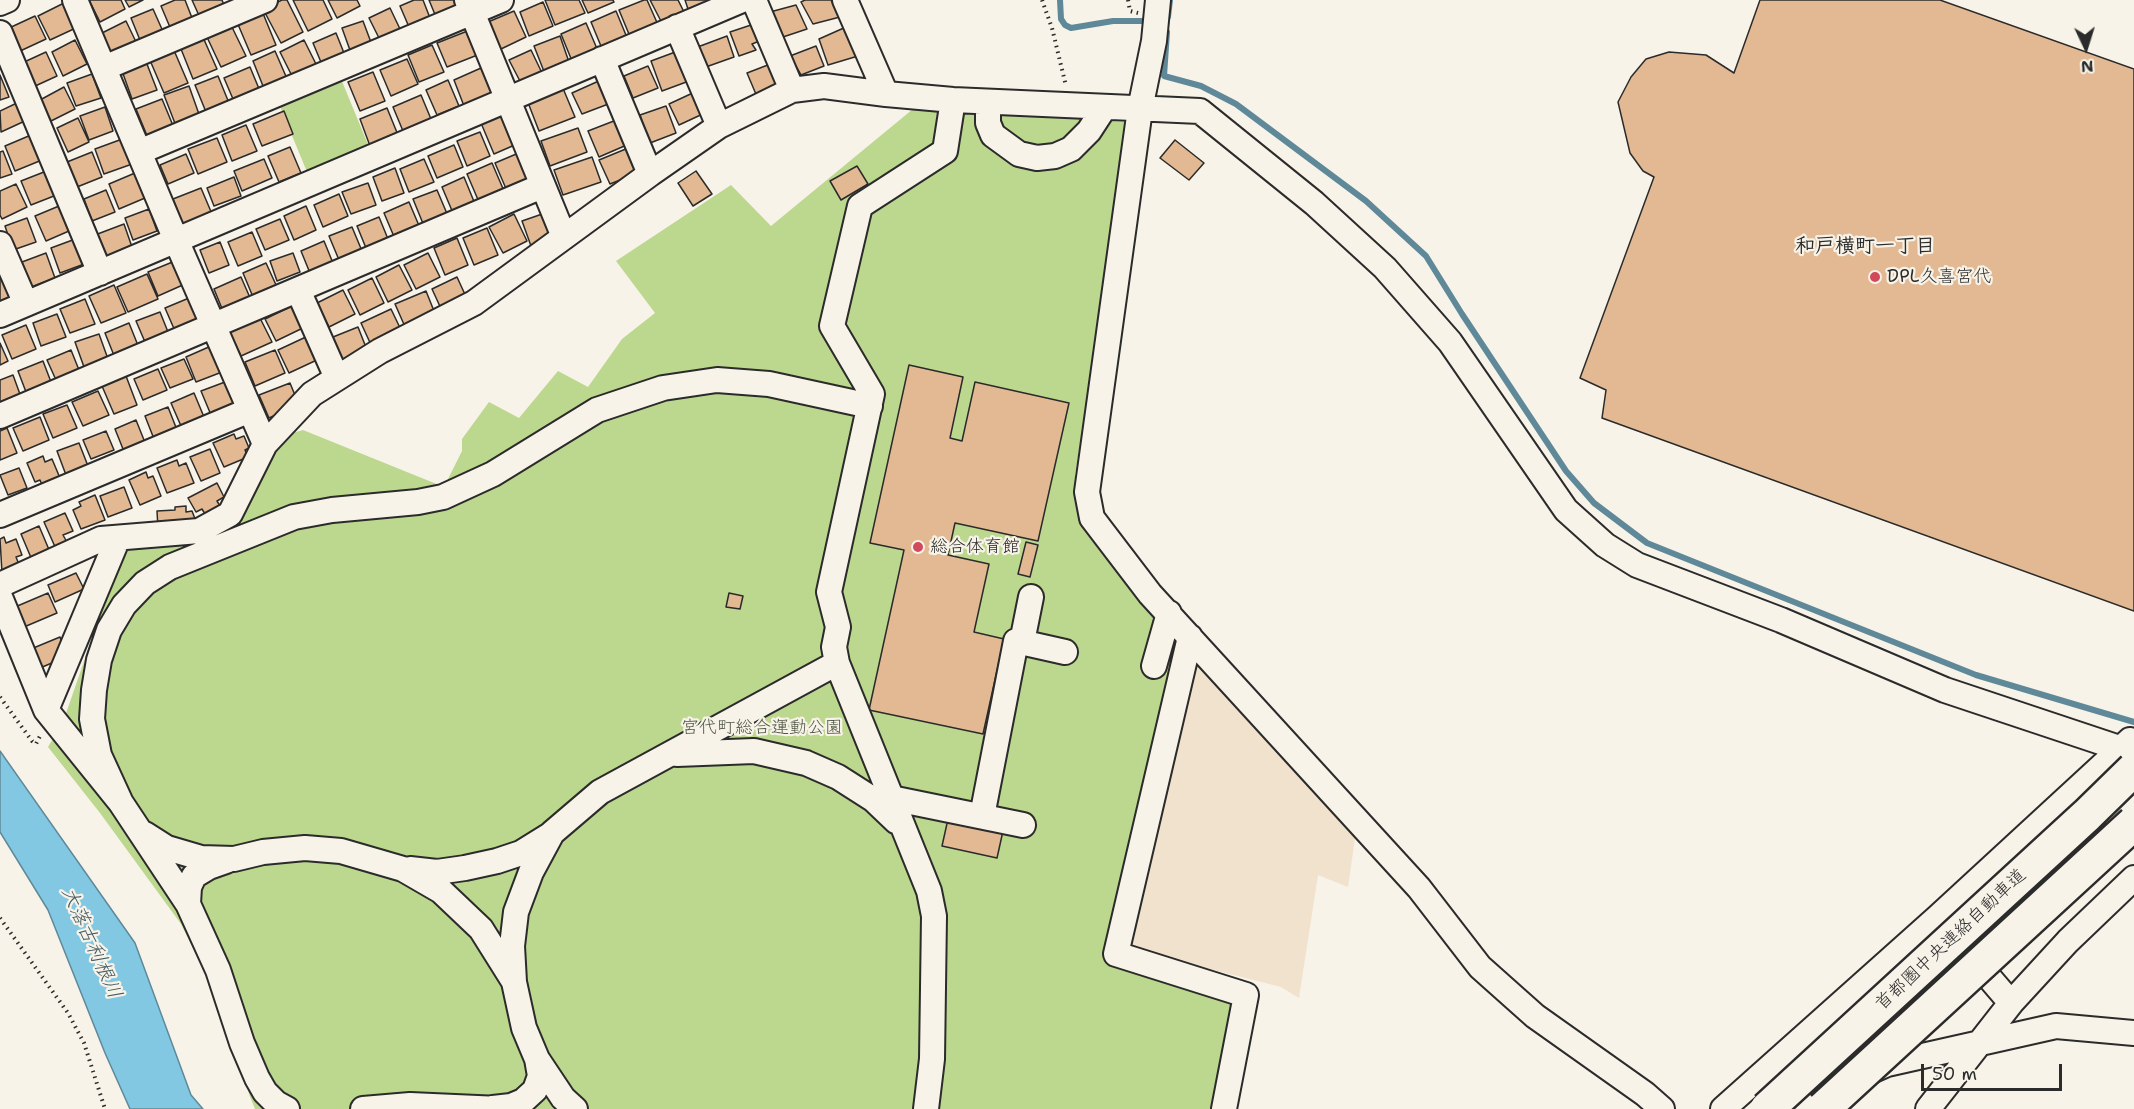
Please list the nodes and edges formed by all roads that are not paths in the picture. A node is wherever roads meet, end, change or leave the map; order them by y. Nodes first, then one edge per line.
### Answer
1 (7, 0) edge
2 (75, 0) edge
3 (265, 0) edge
4 (501, 0) edge
5 (742, 0) edge
6 (754, 0) edge
7 (845, 0) edge
8 (1158, 0) edge
9 (0, 3) edge
10 (470, 6) edge
11 (677, 27) junction
12 (0, 33) edge
13 (602, 59) junction
14 (104, 68) junction
15 (792, 90) junction
16 (886, 94) junction
17 (508, 98) junction
18 (953, 100) junction
19 (988, 102) junction
20 (1104, 108) junction
21 (1140, 109) junction
22 (719, 126) junction
23 (140, 152) junction
24 (650, 174) junction
25 (542, 186) junction
26 (564, 237) junction
27 (176, 240) junction
28 (0, 244) edge
29 (100, 273) junction
30 (298, 290) junction
31 (26, 304) junction
32 (0, 315) edge
33 (214, 326) junction
34 (337, 378) junction
35 (870, 406) junction
36 (250, 410) junction
37 (0, 416) edge
38 (265, 444) junction
39 (0, 515) edge
40 (118, 538) junction
41 (0, 585) edge
42 (0, 597) edge
43 (1031, 597) dead end
44 (1169, 613) junction
45 (1190, 637) junction
46 (1022, 642) junction
47 (1065, 652) dead end
48 (837, 663) junction
49 (1154, 666) dead end
50 (46, 710) junction
51 (2131, 752) edge
52 (670, 754) junction
53 (891, 798) junction
54 (121, 803) junction
55 (982, 816) junction
56 (2134, 823) edge
57 (1023, 825) dead end
58 (904, 829) junction
59 (142, 832) junction
60 (552, 833) junction
61 (234, 858) junction
62 (403, 869) junction
63 (2134, 878) edge
64 (188, 904) junction
65 (1938, 917) junction
66 (514, 982) junction
67 (2012, 1003) junction
68 (2134, 1033) edge
69 (1979, 1044) junction
70 (537, 1059) junction
71 (497, 1108) edge
72 (287, 1109) edge
73 (363, 1109) edge
74 (575, 1109) edge
75 (926, 1109) edge
76 (1224, 1109) edge
77 (1662, 1109) edge
78 (1723, 1109) edge
79 (1767, 1109) edge
80 (1810, 1109) edge
81 (1823, 1109) edge
82 (1928, 1109) edge

1 - 9 street
2 - 14 street
3 - 14 street
4 - 10 street
5 - 11 street
6 - 15 street
7 - 16 street
8 - 21 street
10 - 17 street
10 - 23 street
11 - 13 street
11 - 22 street
12 - 29 street
13 - 17 street
13 - 24 street
14 - 23 street
15 - 16 street
15 - 22 street
16 - 18 street
17 - 25 street
17 - 27 street
18 - 19 street
18 - 35 street
19 - 20 street
19 - 20 street
20 - 21 street
21 - 44 street
21 - 51 street
22 - 24 street
23 - 27 street
24 - 26 street
25 - 26 street
25 - 30 street
26 - 34 street
27 - 29 street
27 - 33 street
28 - 31 street
29 - 31 street
30 - 33 street
30 - 34 street
31 - 32 street
33 - 36 street
33 - 37 street
34 - 38 street
35 - 48 street
35 - 54 street
36 - 38 street
36 - 39 street
38 - 40 street
40 - 41 street
40 - 50 street
42 - 50 street
43 - 46 street
44 - 45 street
44 - 49 street
45 - 76 street
45 - 77 street
46 - 47 street
46 - 55 street
48 - 52 street
48 - 53 street
50 - 54 street
51 - 65 street
51 - 79 highway, 首都圏中央連絡自動車道, bridge
52 - 58 street
52 - 60 street
53 - 55 street
53 - 58 street
54 - 59 street
55 - 57 street
56 - 81 highway, 首都圏中央連絡自動車道, bridge
58 - 75 street
59 - 61 street
59 - 64 street
60 - 62 street
60 - 66 street
61 - 62 street
61 - 64 street
62 - 66 street
63 - 67 street
64 - 72 street
65 - 67 street
65 - 78 street
66 - 70 street
67 - 69 street
68 - 69 street
69 - 80 street
69 - 82 street
70 - 71 street
70 - 74 street
71 - 73 street

